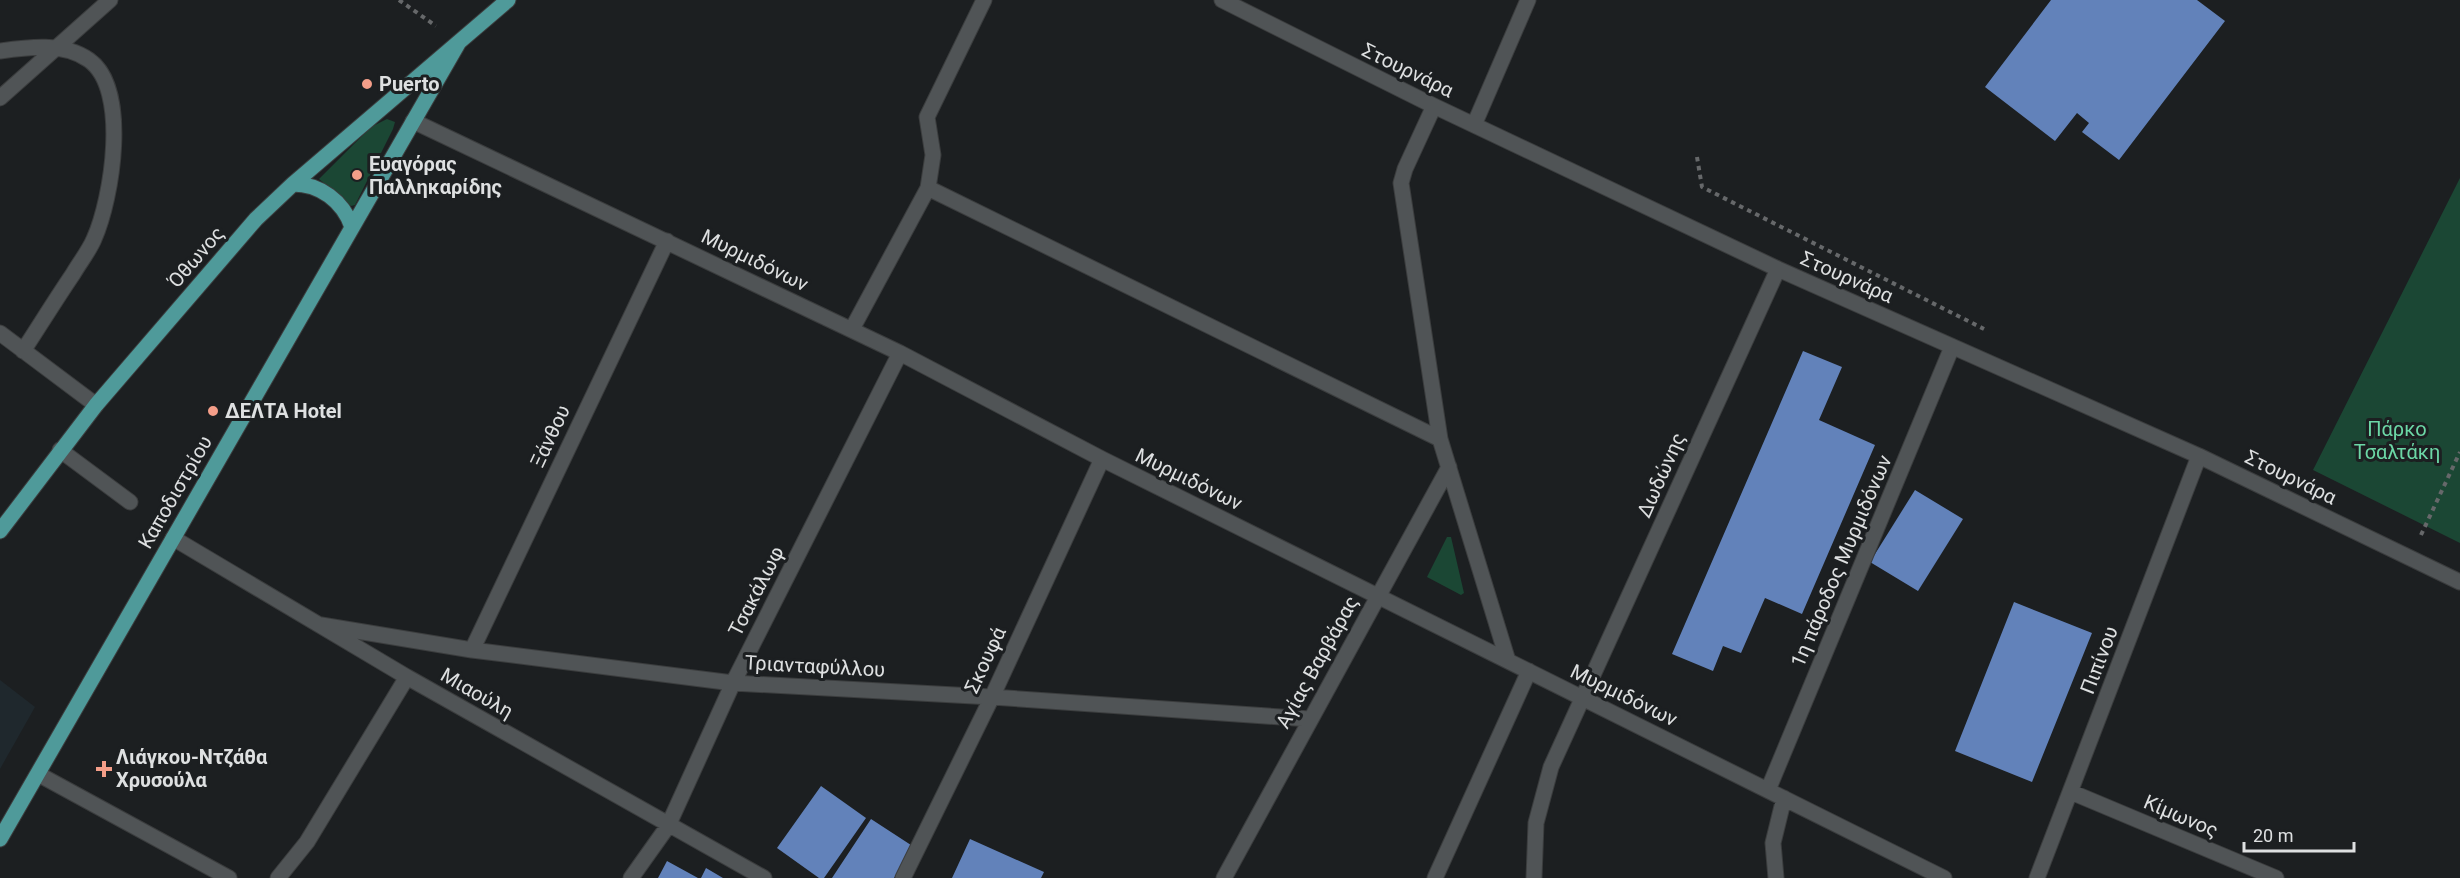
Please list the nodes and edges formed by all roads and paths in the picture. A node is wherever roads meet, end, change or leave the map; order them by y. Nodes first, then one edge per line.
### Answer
1 (110, 0) edge
2 (399, 0) edge
3 (508, 0) edge
4 (984, 0) edge
5 (1222, 0) edge
6 (1528, 0) edge
7 (459, 42) junction
8 (59, 48) junction
9 (0, 51) edge
10 (0, 98) edge
11 (1434, 106) junction
12 (413, 121) junction
13 (1474, 125) junction
14 (293, 184) junction
15 (928, 189) junction
16 (352, 227) junction
17 (667, 241) junction
18 (1778, 269) junction
19 (852, 329) junction
20 (0, 333) edge
21 (1952, 347) junction
22 (23, 351) junction
23 (900, 353) junction
24 (96, 405) junction
25 (1440, 439) junction
26 (60, 450) junction
27 (2460, 453) edge
28 (2199, 456) junction
29 (1102, 459) junction
30 (1449, 467) junction
31 (130, 502) dead end
32 (0, 531) edge
33 (173, 538) junction
34 (2420, 539) dead end
35 (2460, 582) edge
36 (1378, 596) junction
37 (321, 625) junction
38 (472, 650) junction
39 (1508, 661) junction
40 (1529, 672) junction
41 (407, 677) junction
42 (733, 683) junction
43 (992, 697) junction
44 (1582, 698) junction
45 (1310, 719) junction
46 (38, 774) junction
47 (1768, 790) junction
48 (2071, 792) junction
49 (1784, 798) junction
50 (668, 825) junction
51 (0, 839) edge
52 (229, 878) edge
53 (278, 878) edge
54 (631, 878) edge
55 (764, 878) edge
56 (903, 878) edge
57 (1224, 878) edge
58 (1436, 878) edge
59 (1534, 878) edge
60 (1776, 878) edge
61 (1944, 878) edge
62 (2037, 878) edge
63 (2276, 878) edge

1 - 8 street
2 - 7 path
3 - 7 main road, Όθωνος
4 - 15 street
5 - 11 street, Στουρνάρα
6 - 13 street
7 - 12 main road, Καποδιστρίου
7 - 14 main road, Όθωνος
8 - 9 street
8 - 10 street
8 - 22 street
11 - 13 street, Στουρνάρα
11 - 25 street
12 - 16 main road, Καποδιστρίου
12 - 17 street, Μυρμιδόνων
13 - 18 street, Στουρνάρα
14 - 16 main road
14 - 24 main road, Όθωνος
15 - 19 street
15 - 25 street
16 - 33 main road, Καποδιστρίου
17 - 19 street, Μυρμιδόνων
17 - 38 street, Ξάνθου
18 - 21 street, Στουρνάρα
18 - 44 street, Δωδώνης
19 - 23 street, Μυρμιδόνων
20 - 22 street
21 - 28 street, Στουρνάρα
21 - 47 street, 1η πάροδος Μυρμιδόνων
22 - 24 street
23 - 29 street, Μυρμιδόνων
23 - 42 street, Τσακάλωφ
24 - 26 main road, Όθωνος
25 - 30 street
26 - 31 street
26 - 32 main road, Όθωνος
27 - 34 path
28 - 35 street, Στουρνάρα
28 - 48 street, Πιπίνου
29 - 36 street, Μυρμιδόνων
29 - 43 street, Σκουφά
30 - 36 street, Αγίας Βαρβάρας
30 - 39 street
33 - 37 street, Μιαούλη
33 - 46 main road, Καποδιστρίου
36 - 39 street, Μυρμιδόνων
36 - 45 street, Αγίας Βαρβάρας
37 - 38 street, Τριανταφύλλου
37 - 41 street, Μιαούλη
38 - 42 street, Τριανταφύλλου
39 - 40 street, Μυρμιδόνων
40 - 44 street, Μυρμιδόνων
40 - 58 street
41 - 50 street, Μιαούλη
41 - 53 street
42 - 43 street, Τριανταφύλλου
42 - 50 street, Τσακάλωφ
43 - 45 street, Τριανταφύλλου
43 - 56 street, Σκουφά
44 - 47 street, Μυρμιδόνων
44 - 59 street, Δωδώνης
45 - 57 street, Αγίας Βαρβάρας
46 - 51 main road, Καποδιστρίου
46 - 52 street
47 - 49 street, Μυρμιδόνων
48 - 62 street, Πιπίνου
48 - 63 street, Κίμωνος
49 - 60 street
49 - 61 street, Μυρμιδόνων
50 - 54 street, Τσακάλωφ
50 - 55 street, Μιαούλη

